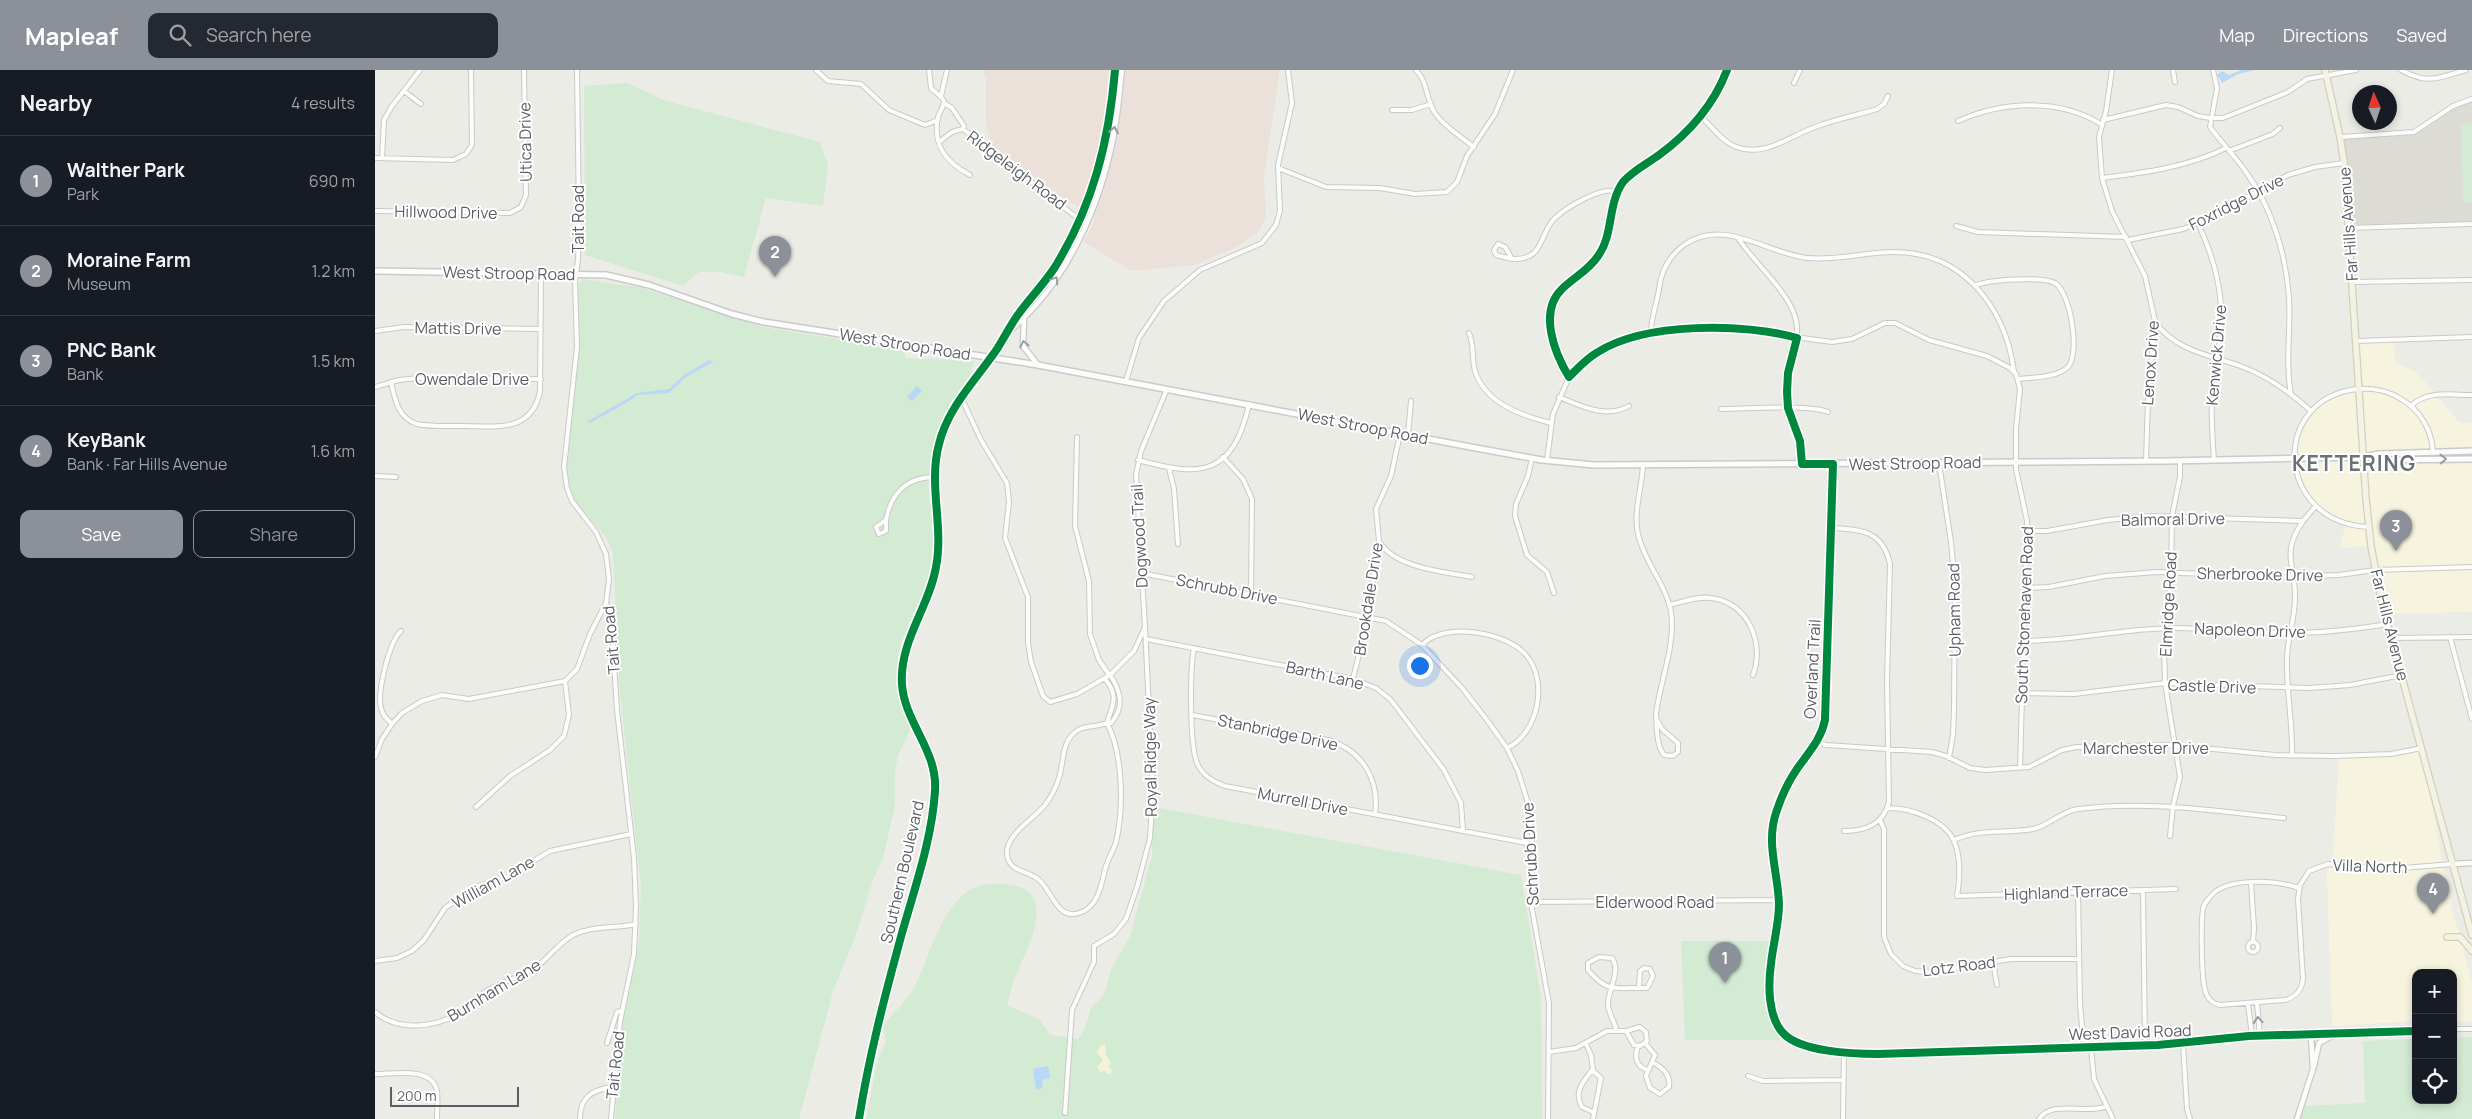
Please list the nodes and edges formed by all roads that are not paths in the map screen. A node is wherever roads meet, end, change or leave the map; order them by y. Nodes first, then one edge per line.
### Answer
1 (420, 70) edge
2 (471, 70) edge
3 (523, 70) edge
4 (577, 70) edge
5 (816, 70) edge
6 (929, 70) edge
7 (947, 70) edge
8 (1115, 70) edge
9 (1122, 70) edge
10 (1288, 70) edge
11 (1416, 70) edge
12 (1513, 70) edge
13 (1727, 70) edge
14 (1800, 70) edge
15 (2113, 70) edge
16 (2173, 70) edge
17 (2213, 70) edge
18 (2356, 70) edge
19 (2401, 70) edge
20 (2466, 70) edge
21 (2405, 71) edge
22 (2325, 73) edge
23 (2175, 82) dead end
24 (1794, 83) dead end
25 (404, 91) junction
26 (941, 96) junction
27 (1888, 96) dead end
28 (2472, 99) edge
29 (944, 102) junction
30 (421, 104) dead end
31 (1431, 104) junction
32 (1392, 110) dead end
33 (1700, 116) junction
34 (2210, 118) junction
35 (938, 120) junction
36 (1958, 121) dead end
37 (2102, 122) junction
38 (2281, 128) dead end
39 (963, 129) junction
40 (2340, 137) junction
41 (939, 142) junction
42 (1474, 147) junction
43 (2228, 150) junction
44 (375, 158) edge
45 (381, 158) junction
46 (2344, 163) junction
47 (1278, 168) junction
48 (970, 175) dead end
49 (2102, 178) junction
50 (2257, 191) junction
51 (1617, 192) junction
52 (375, 211) edge
53 (517, 211) joint
54 (1081, 219) junction
55 (1088, 221) junction
56 (2198, 223) junction
57 (2472, 224) edge
58 (1956, 226) dead end
59 (2349, 228) junction
60 (1738, 238) junction
61 (2127, 238) junction
62 (1512, 258) junction
63 (375, 271) edge
64 (541, 273) junction
65 (576, 273) junction
66 (2472, 280) edge
67 (2353, 282) junction
68 (1976, 285) junction
69 (1024, 318) junction
70 (2155, 321) junction
71 (541, 329) junction
72 (375, 331) edge
73 (1009, 331) junction
74 (1469, 333) dead end
75 (1651, 334) junction
76 (2472, 337) edge
77 (1797, 338) junction
78 (2356, 341) junction
79 (991, 357) junction
80 (2216, 359) junction
81 (1038, 365) junction
82 (2014, 371) junction
83 (1569, 377) junction
84 (541, 379) junction
85 (2019, 380) junction
86 (1126, 381) junction
87 (391, 382) junction
88 (375, 388) edge
89 (1167, 389) junction
90 (2360, 389) junction
91 (2291, 394) junction
92 (2472, 395) edge
93 (961, 397) junction
94 (1559, 397) junction
95 (1411, 401) dead end
96 (1249, 404) junction
97 (1629, 406) dead end
98 (2411, 406) junction
99 (1788, 408) junction
100 (1721, 409) dead end
101 (2311, 411) junction
102 (1828, 412) dead end
103 (1551, 423) junction
104 (1400, 434) junction
105 (1408, 435) junction
106 (1077, 436) dead end
107 (2472, 451) edge
108 (2433, 452) junction
109 (1223, 457) junction
110 (2364, 457) junction
111 (1532, 458) junction
112 (2295, 458) junction
113 (2472, 459) edge
114 (1138, 460) junction
115 (1547, 460) junction
116 (2214, 460) junction
117 (2146, 461) junction
118 (2180, 461) junction
119 (2016, 462) junction
120 (1939, 463) junction
121 (1802, 464) junction
122 (1833, 464) junction
123 (1643, 465) junction
124 (1169, 468) junction
125 (375, 476) edge
126 (396, 477) dead end
127 (935, 477) junction
128 (2315, 507) junction
129 (2171, 516) junction
130 (886, 520) dead end
131 (2303, 521) junction
132 (2369, 526) junction
133 (1832, 528) junction
134 (2026, 531) junction
135 (1379, 541) junction
136 (1178, 544) dead end
137 (2472, 567) edge
138 (2375, 570) junction
139 (1141, 572) junction
140 (2172, 572) junction
141 (1473, 577) dead end
142 (2292, 577) junction
143 (2025, 588) junction
144 (1251, 593) junction
145 (1554, 593) dead end
146 (606, 603) junction
147 (1669, 605) junction
148 (1368, 616) junction
149 (2388, 624) junction
150 (1145, 627) junction
151 (2165, 628) junction
152 (401, 631) dead end
153 (2289, 633) junction
154 (2450, 637) junction
155 (2472, 637) edge
156 (2392, 638) junction
157 (1147, 639) junction
158 (2023, 641) junction
159 (1422, 645) junction
160 (1194, 648) junction
161 (1753, 675) dead end
162 (2403, 675) junction
163 (1110, 676) junction
164 (1105, 679) junction
165 (1353, 679) junction
166 (565, 681) junction
167 (1114, 681) junction
168 (2165, 683) junction
169 (1109, 684) junction
170 (2289, 688) junction
171 (2021, 693) junction
172 (2472, 696) edge
173 (1113, 697) junction
174 (1121, 698) junction
175 (2466, 698) junction
176 (1114, 714) junction
177 (1192, 715) junction
178 (1657, 720) junction
179 (2472, 720) edge
180 (1107, 723) junction
181 (392, 724) junction
182 (1817, 742) junction
183 (2175, 745) junction
184 (1507, 748) junction
185 (2422, 748) junction
186 (1888, 750) junction
187 (2292, 756) junction
188 (375, 757) edge
189 (1949, 758) junction
190 (2020, 768) junction
191 (2173, 806) junction
192 (476, 807) dead end
193 (1887, 808) junction
194 (1375, 814) junction
195 (2284, 818) dead end
196 (1880, 820) junction
197 (1463, 831) junction
198 (1844, 831) dead end
199 (631, 834) junction
200 (2170, 836) dead end
201 (1954, 840) junction
202 (1532, 844) junction
203 (2472, 863) edge
204 (2452, 864) junction
205 (2251, 883) junction
206 (2299, 888) junction
207 (2176, 889) dead end
208 (2143, 890) junction
209 (2078, 892) junction
210 (1957, 896) junction
211 (1778, 900) junction
212 (1952, 901) dead end
213 (1532, 902) junction
214 (636, 924) junction
215 (2472, 936) edge
216 (2447, 937) dead end
217 (2253, 942) dead end
218 (2472, 951) edge
219 (2079, 959) junction
220 (375, 961) edge
221 (1993, 962) junction
222 (1997, 985) dead end
223 (1612, 988) junction
224 (1639, 988) junction
225 (2257, 1003) junction
226 (2248, 1004) junction
227 (621, 1011) junction
228 (375, 1012) edge
229 (1615, 1029) junction
230 (2457, 1029) edge
231 (2472, 1029) edge
232 (2412, 1030) edge
233 (1626, 1031) junction
234 (2336, 1034) junction
235 (2311, 1035) junction
236 (2251, 1036) junction
237 (2260, 1036) junction
238 (607, 1043) dead end
239 (1645, 1043) junction
240 (1585, 1044) junction
241 (2183, 1044) junction
242 (1637, 1046) junction
243 (2145, 1046) junction
244 (2084, 1048) junction
245 (2091, 1048) junction
246 (1549, 1052) junction
247 (1844, 1052) junction
248 (1652, 1062) junction
249 (2313, 1069) junction
250 (1592, 1070) junction
251 (1648, 1070) junction
252 (375, 1074) edge
253 (1748, 1076) dead end
254 (1843, 1080) junction
255 (612, 1087) junction
256 (2107, 1106) junction
257 (1593, 1112) junction
258 (1065, 1113) dead end
259 (437, 1119) edge
260 (580, 1119) edge
261 (611, 1119) edge
262 (859, 1119) edge
263 (1548, 1119) edge
264 (1593, 1119) edge
265 (1843, 1119) edge
266 (2039, 1119) edge
267 (2113, 1119) edge
268 (2190, 1119) edge
269 (2297, 1119) edge

1 - 25 street
2 - 45 street
3 - 53 street, Utica Drive
4 - 65 street, Tait Road
5 - 35 street
6 - 26 street
7 - 26 street
8 - 54 street, Southern Boulevard
55 -> 9 street, Southern Boulevard
10 - 47 street
11 - 31 street
12 - 42 street
13 - 33 street
14 - 24 street
15 - 37 street, Lenox Drive
16 - 23 street
17 - 34 street
18 - 22 street
19 - 21 street
20 - 21 street
22 - 34 street
22 - 40 main road, Far Hills Avenue
25 - 30 street
25 - 45 street
26 - 29 street
27 - 33 street
28 - 40 street
29 - 35 street
29 - 39 street
31 - 32 street
31 - 42 street
33 - 51 street
34 - 37 street
34 - 43 street
35 - 41 street
36 - 37 street
37 - 49 street, Lenox Drive
38 - 43 street
39 - 41 street, Ridgeleigh Road
39 - 54 street, Ridgeleigh Road
40 - 46 main road, Far Hills Avenue
41 - 48 street
42 - 47 street
43 - 49 street
43 - 50 street
44 - 45 street
46 - 50 street, Foxridge Drive
46 - 59 main road, Far Hills Avenue
47 - 86 street
49 - 61 street, Lenox Drive
50 - 56 street, Foxridge Drive
50 - 91 street
51 - 62 street
51 - 83 street
52 - 53 street, Hillwood Drive
54 - 55 street, Ridgeleigh Road
54 - 73 street, Southern Boulevard
69 -> 55 street, Southern Boulevard
56 - 61 street, Foxridge Drive
56 - 80 street, Kenwick Drive
57 - 59 street
58 - 61 street, Foxridge Drive
59 - 67 main road, Far Hills Avenue
60 - 68 street
60 - 75 street
60 - 77 street
61 - 70 street, Lenox Drive
62 - 62 street
63 - 64 main road, West Stroop Road
64 - 65 main road, West Stroop Road
64 - 71 street
65 - 79 main road, West Stroop Road
65 - 146 street, Tait Road
66 - 67 street
67 - 78 main road, Far Hills Avenue
68 - 82 street
68 - 85 street
69 - 73 street, Southern Boulevard
81 -> 69 street
70 - 80 street
70 - 117 street, Lenox Drive
71 - 72 street, Mattis Drive
71 - 84 street
73 - 79 street, Southern Boulevard
74 - 103 street
75 - 77 street
75 - 83 street
76 - 78 street
77 - 82 street
77 - 99 street
78 - 90 main road, Far Hills Avenue
79 - 81 main road, West Stroop Road
79 - 93 street, Southern Boulevard
80 - 91 street
80 - 116 street, Kenwick Drive
81 - 86 main road, West Stroop Road
82 - 85 street
83 - 94 street
84 - 87 street, Owendale Drive
84 - 87 street
85 - 119 street, South Stonehaven Road
86 - 89 main road, West Stroop Road
87 - 88 street, Owendale Drive
89 - 96 main road, West Stroop Road
89 - 114 street, Dogwood Trail
90 - 98 street
90 - 101 street
90 - 110 main road, Far Hills Avenue
91 - 101 street
92 - 98 street
93 - 127 street, Southern Boulevard
93 - 164 street
94 - 97 street
94 - 103 street
95 - 105 street
96 - 104 main road, West Stroop Road
96 - 109 street
98 - 108 street
99 - 100 street
99 - 102 street
99 - 121 street
101 - 112 street
103 - 115 street
104 - 105 main road, West Stroop Road
104 - 135 street, Brookdale Drive
105 - 111 main road, West Stroop Road
106 - 163 street, Royal Ridge Way
107 - 108 main road
108 - 110 main road
109 - 124 street
109 - 144 street
110 - 112 main road, West Stroop Road
110 -> 113 main road
110 - 132 main road, Far Hills Avenue
111 - 115 main road, West Stroop Road
111 - 145 street
112 - 116 main road, West Stroop Road
112 - 128 street
114 - 124 street
114 - 139 street, Dogwood Trail
115 - 123 main road, West Stroop Road
116 - 118 main road, West Stroop Road
117 - 118 main road, West Stroop Road
117 - 119 main road, West Stroop Road
118 - 129 street, Elmridge Road
119 - 120 main road, West Stroop Road
119 - 134 street, South Stonehaven Road
120 - 122 main road, West Stroop Road
120 - 189 street, Upham Road
121 - 122 main road, West Stroop Road
121 - 123 main road, West Stroop Road
122 - 133 street, Overland Trail
123 - 147 street
124 - 136 street
125 - 126 street
127 - 130 street
127 - 262 street, Southern Boulevard
128 - 131 street
128 - 132 street
129 - 131 street, Balmoral Drive
129 - 134 street, Balmoral Drive
129 - 140 street, Elmridge Road
131 - 142 street
132 - 138 main road, Far Hills Avenue
133 - 182 street, Overland Trail
133 - 186 street
134 - 143 street, South Stonehaven Road
135 - 141 street
135 - 148 street, Brookdale Drive
137 - 138 street, Sherbrooke Drive
138 - 142 street, Sherbrooke Drive
138 - 149 main road, Far Hills Avenue
139 - 144 street, Schrubb Drive
139 - 150 street, Dogwood Trail
140 - 142 street, Sherbrooke Drive
140 - 143 street, Sherbrooke Drive
140 - 151 street, Elmridge Road
142 - 153 street
143 - 158 street, South Stonehaven Road
144 - 148 street, Schrubb Drive
146 - 166 street
146 - 199 street, Tait Road
147 - 161 street
147 - 178 street
148 - 159 street, Schrubb Drive
148 - 165 street, Brookdale Drive
149 - 153 street, Napoleon Drive
149 - 156 main road, Far Hills Avenue
150 - 157 street
150 - 163 street, Dogwood Trail
151 - 153 street, Napoleon Drive
151 - 158 street, Napoleon Drive
151 - 168 street, Elmridge Road
152 - 181 street
153 - 170 street
154 - 155 street
154 - 156 street
154 - 175 street
156 - 162 main road, Far Hills Avenue
157 - 160 street, Barth Lane
157 - 258 street, Royal Ridge Way
158 - 171 street, South Stonehaven Road
159 - 184 street, Schrubb Drive
159 - 184 street
160 - 165 street, Barth Lane
160 - 177 street, Murrell Drive
162 - 170 street, Castle Drive
162 - 185 main road, Far Hills Avenue
163 - 164 street, Dogwood Trail
163 - 167 street, Royal Ridge Way
164 - 169 street, Royal Ridge Way
165 - 197 street, Barth Lane
166 - 181 street
166 - 192 street
167 - 169 street
167 - 174 street, Royal Ridge Way
168 - 170 street, Castle Drive
168 - 171 street, Castle Drive
168 - 183 street, Elmridge Road
169 - 173 street, Royal Ridge Way
170 - 187 street
171 - 190 street, South Stonehaven Road
172 - 175 street
173 - 174 street
173 - 176 street, Royal Ridge Way
174 - 176 street, Royal Ridge Way
175 - 179 street
176 - 180 street, Royal Ridge Way
177 - 194 street, Stanbridge Drive
177 - 194 street, Murrell Drive
178 - 178 street
180 - 180 street, Royal Ridge Way
181 - 188 street
182 - 186 street, Marchester Drive
182 - 211 street, Overland Trail
183 - 187 street, Marchester Drive
183 - 190 street, Marchester Drive
183 - 191 street, Elmridge Road
184 - 202 street, Schrubb Drive
185 - 187 street, Marchester Drive
185 - 204 main road, Far Hills Avenue
186 - 189 street, Marchester Drive
186 - 193 street
189 - 190 street, Marchester Drive
191 - 195 street
191 - 200 street, Elmridge Road
191 - 201 street
193 - 196 street
193 - 201 street
194 - 197 street, Murrell Drive
196 - 198 street
196 - 221 street, Lotz Road
197 - 202 street, Murrell Drive
199 - 214 street, Tait Road
199 - 220 street, William Lane
201 - 210 street
202 - 213 street, Schrubb Drive
203 - 204 street
204 - 206 street, Villa North
204 - 215 main road, Far Hills Avenue
205 - 206 street
205 - 217 street
205 - 226 street
206 - 225 street
207 - 208 street, Highland Terrace
208 - 209 street, Highland Terrace
208 - 243 street
209 - 210 street, Highland Terrace
209 - 219 street
210 - 212 street
211 - 213 street, Elderwood Road
211 - 247 street, Overland Trail
213 - 246 street, Schrubb Drive
214 - 227 street, Tait Road
214 - 228 street, Burnham Lane
216 - 218 main road
219 - 221 street, Lotz Road
219 - 244 street
221 - 222 street
223 - 223 street
223 - 224 street
223 - 229 street
224 - 224 street
225 - 226 street
237 -> 225 street
226 - 236 street
227 - 238 street, Tait Road
227 - 255 street, Tait Road
229 - 233 street
229 - 240 street
230 - 231 street
232 - 234 street, West David Road
233 - 239 street
233 - 242 street
234 - 235 street, West David Road
234 - 249 street
235 - 237 street, West David Road
235 - 249 street
236 - 237 street, West David Road
236 - 241 street, West David Road
239 - 242 street
239 - 248 street
240 - 246 street
240 - 250 street
241 - 243 street, West David Road
241 - 268 street
242 - 251 street
243 - 245 street, West David Road
244 - 245 street, West David Road
244 - 247 street, West David Road
245 - 256 street
246 - 263 street, Schrubb Drive
247 - 254 street
248 - 251 street
248 - 251 street
249 - 269 street
250 - 257 street
250 - 257 street
252 - 259 street
253 - 254 street
254 - 265 street
255 - 260 street
255 - 261 street, Tait Road
256 - 266 street
256 - 267 street
257 - 264 street

